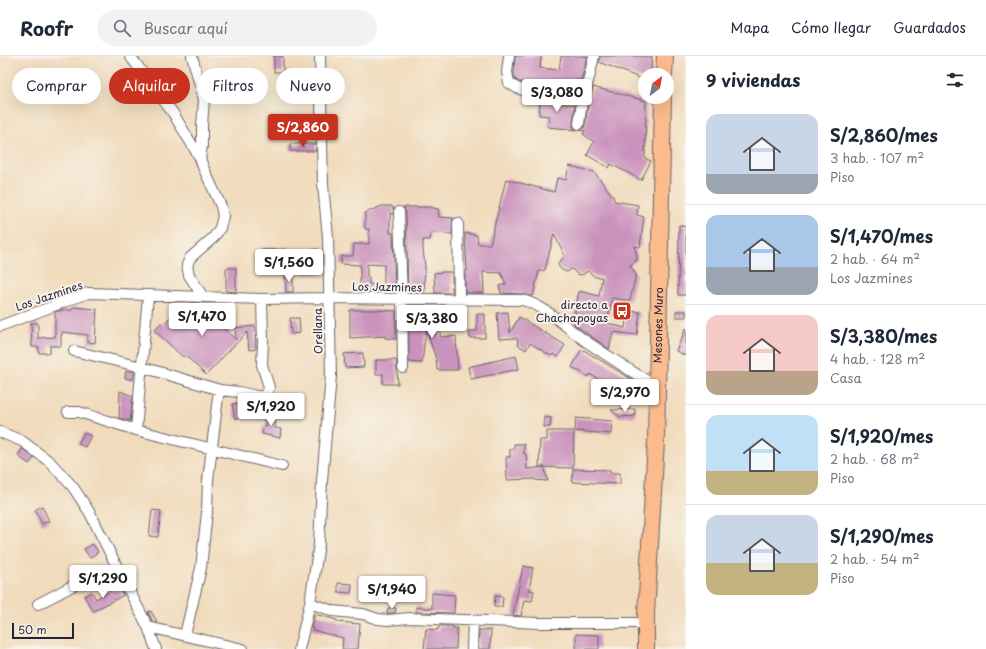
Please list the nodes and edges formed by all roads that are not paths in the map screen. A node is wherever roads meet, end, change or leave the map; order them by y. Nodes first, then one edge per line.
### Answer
1 (130, 56) edge
2 (192, 56) edge
3 (320, 56) edge
4 (509, 56) edge
5 (594, 56) edge
6 (665, 56) edge
7 (664, 68) edge
8 (584, 86) junction
9 (663, 104) edge
10 (579, 124) dead end
11 (200, 158) junction
12 (399, 212) dead end
13 (458, 223) dead end
14 (148, 296) junction
15 (203, 297) junction
16 (329, 298) junction
17 (262, 299) junction
18 (402, 299) junction
19 (459, 299) junction
20 (0, 326) edge
21 (74, 351) dead end
22 (142, 368) junction
23 (403, 368) dead end
24 (657, 388) junction
25 (220, 390) junction
26 (68, 412) dead end
27 (136, 430) junction
28 (0, 432) edge
29 (212, 449) junction
30 (282, 466) dead end
31 (129, 590) junction
32 (310, 603) junction
33 (38, 604) dead end
34 (473, 620) junction
35 (647, 623) junction
36 (148, 627) junction
37 (185, 635) junction
38 (156, 649) edge
39 (243, 649) edge
40 (298, 649) edge
41 (472, 649) edge
42 (646, 649) edge

1 - 11 street
2 - 11 street
3 - 16 street, Orellana
4 - 8 street
5 - 8 street
6 - 7 highway
8 - 10 street
9 - 24 highway, Mesones Muro
11 - 15 street
12 - 18 street
13 - 19 street
14 - 15 street, Los Jazmines
14 - 20 street, Los Jazmines
14 - 22 street
15 - 17 street, Los Jazmines
16 - 17 street, Los Jazmines
16 - 18 street, Los Jazmines
16 - 32 street, Orellana
17 - 25 street
18 - 19 street, Los Jazmines
18 - 23 street
19 - 24 street, Los Jazmines
21 - 22 street
22 - 25 street
22 - 27 street
24 - 35 highway, Mesones Muro
25 - 29 street
26 - 27 street
27 - 29 street
28 - 31 street
29 - 30 street
29 - 37 street
31 - 33 street
31 - 36 street
32 - 34 street
32 - 40 street, Orellana
34 - 35 street
34 - 41 street
35 - 42 highway, Mesones Muro
36 - 37 street
36 - 38 street
37 - 39 street

